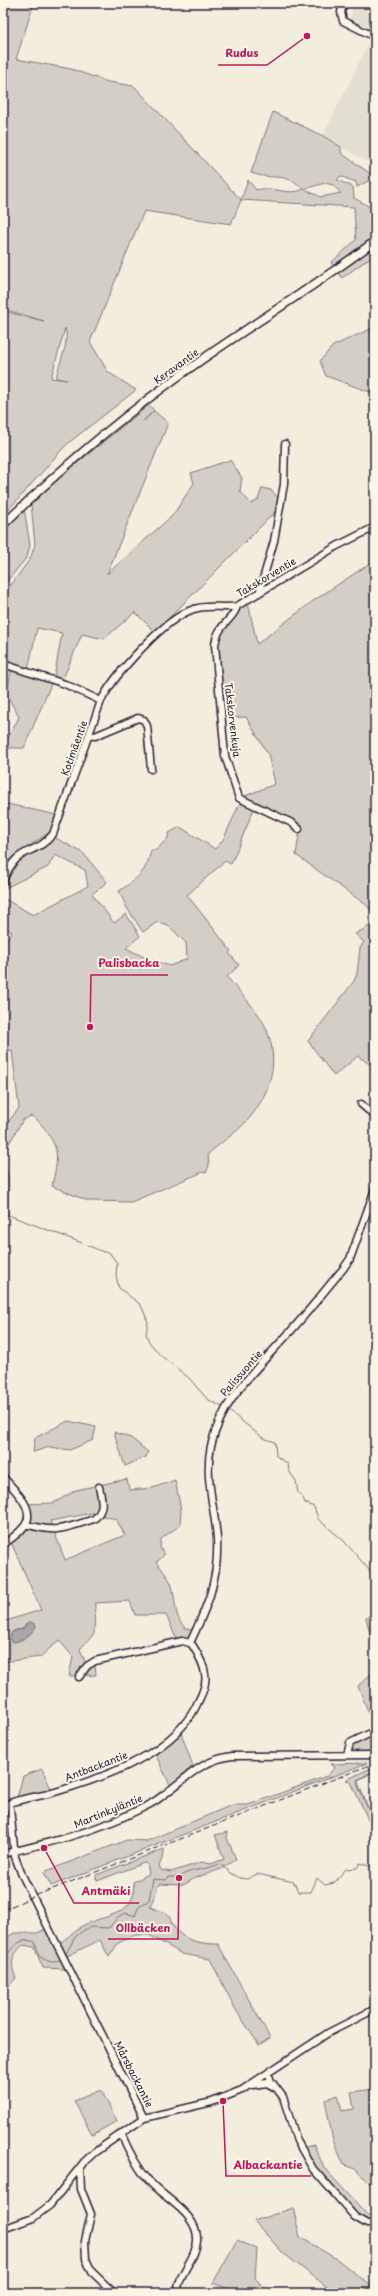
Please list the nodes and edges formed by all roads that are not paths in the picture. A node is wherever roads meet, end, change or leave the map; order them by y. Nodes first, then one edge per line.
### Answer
1 (344, 3) edge
2 (375, 37) edge
3 (375, 241) edge
4 (285, 444) dead end
5 (3, 525) edge
6 (375, 527) edge
7 (259, 593) junction
8 (237, 606) junction
9 (3, 664) edge
10 (101, 701) junction
11 (89, 735) junction
12 (152, 769) dead end
13 (299, 829) dead end
14 (3, 882) edge
15 (361, 1104) dead end
16 (375, 1116) edge
17 (375, 1189) edge
18 (3, 1477) edge
19 (99, 1487) dead end
20 (26, 1524) junction
21 (3, 1545) edge
22 (190, 1642) junction
23 (78, 1677) dead end
24 (375, 1731) edge
25 (347, 1755) junction
26 (375, 1755) edge
27 (5, 1803) edge
28 (14, 1852) junction
29 (3, 1854) edge
30 (375, 2009) edge
31 (268, 2073) junction
32 (251, 2085) junction
33 (276, 2088) junction
34 (144, 2118) junction
35 (121, 2133) junction
36 (80, 2167) junction
37 (375, 2224) edge
38 (3, 2229) edge
39 (114, 2293) edge
40 (178, 2293) edge

1 - 2 street
3 - 5 main road, Keravantie
4 - 7 street
6 - 7 street, Takskorventie
7 - 8 street, Takskorventie
8 - 10 street, Takskorventie
8 - 13 street, Takskorvenkuja
9 - 10 street
10 - 11 street, Kotimäentie
11 - 12 street
11 - 14 street, Kotimäentie
15 - 16 street
17 - 22 street, Palissuontie
18 - 20 street
19 - 20 street
20 - 21 street
22 - 23 street
22 - 27 street, Antbackantie
24 - 25 street
25 - 26 street, Martinkyläntie
25 - 28 street, Martinkyläntie
27 - 28 street, Mårsbackantie
28 - 29 street, Martinkyläntie
28 - 34 street, Mårsbackantie
30 - 31 street, Mårsbackantie
31 - 32 street, Mårsbackantie
31 - 33 street
32 - 33 street
32 - 34 street, Mårsbackantie
33 - 37 street
34 - 35 street
35 - 36 street
35 - 40 street
36 - 38 street
36 - 39 street

